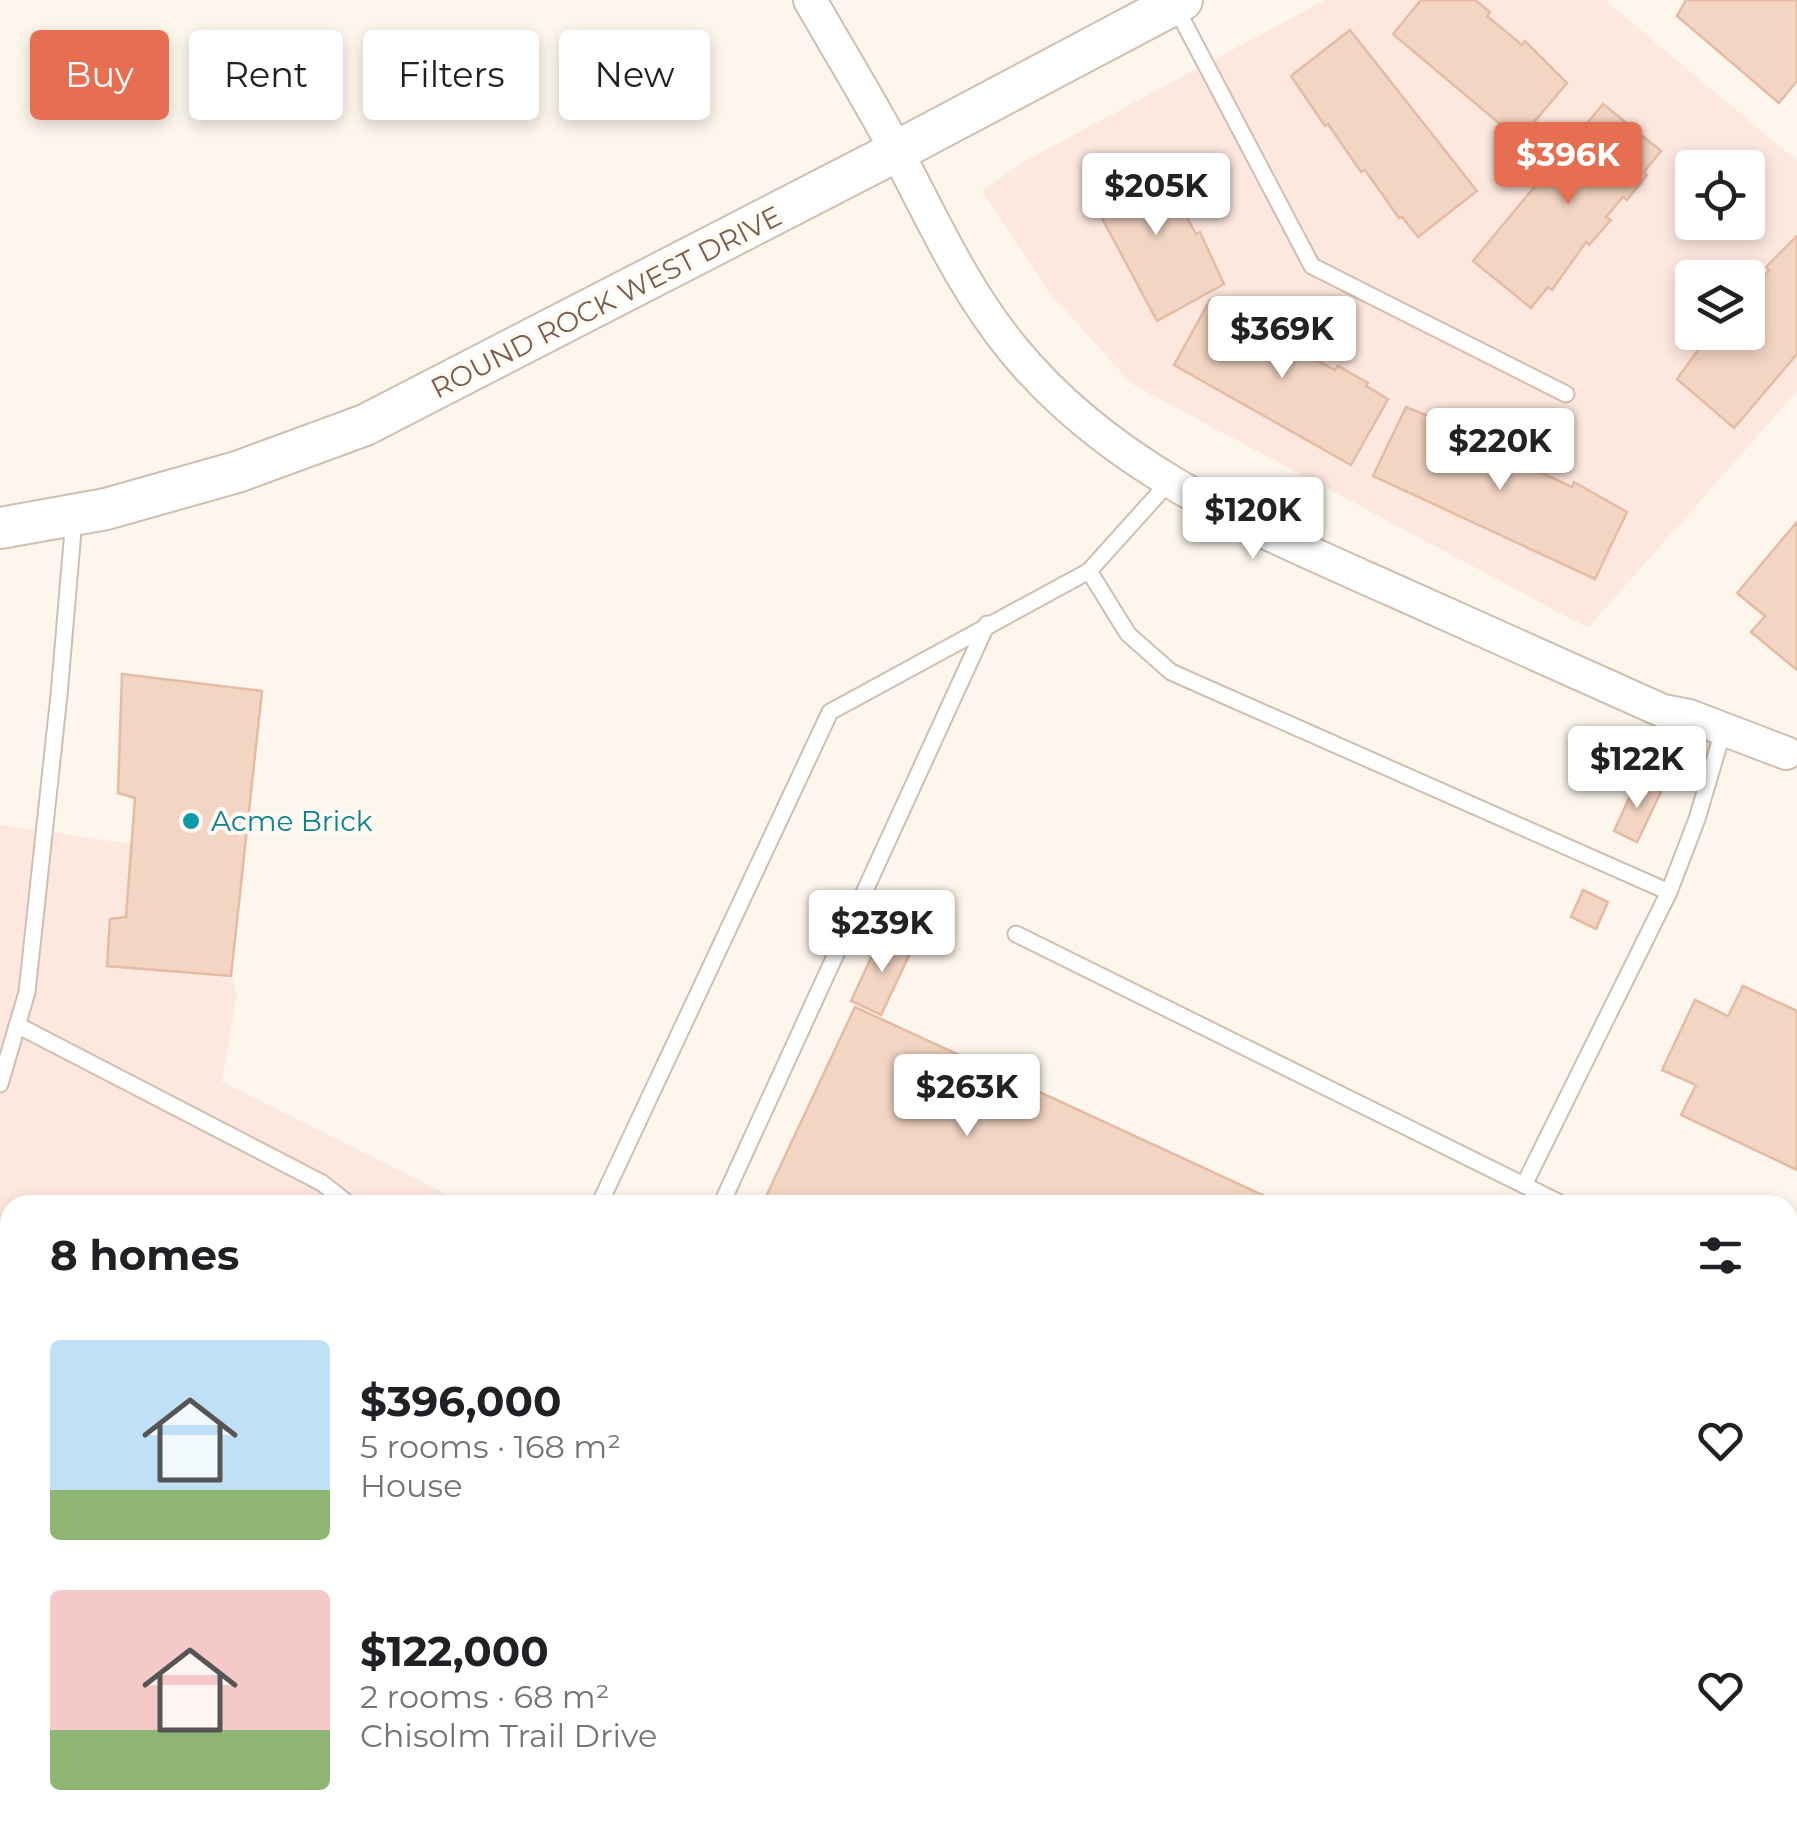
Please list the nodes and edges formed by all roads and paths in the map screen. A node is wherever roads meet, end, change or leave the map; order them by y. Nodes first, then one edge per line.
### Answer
1 (810, 0) edge
2 (1178, 2) edge
3 (896, 152) junction
4 (1566, 394) dead end
5 (1170, 480) junction
6 (74, 515) junction
7 (0, 528) edge
8 (1090, 571) junction
9 (988, 624) junction
10 (1723, 730) junction
11 (1786, 753) dead end
12 (1669, 892) junction
13 (1016, 934) dead end
14 (17, 1025) junction
15 (0, 1084) edge
16 (1524, 1185) junction
17 (338, 1195) edge
18 (604, 1195) edge
19 (726, 1195) edge
20 (1544, 1195) edge

1 - 3 street
2 - 3 street, ROUND ROCK WEST DRIVE
2 - 4 lane
3 - 5 street
3 - 6 street, ROUND ROCK WEST DRIVE
5 - 8 lane
5 - 10 street
6 - 7 street, ROUND ROCK WEST DRIVE
6 - 14 lane
8 - 9 lane
8 - 12 lane
9 - 18 lane
9 - 19 lane
10 - 11 street
10 - 12 lane
12 - 16 lane
13 - 16 lane
14 - 15 lane
14 - 17 lane
16 - 20 lane

